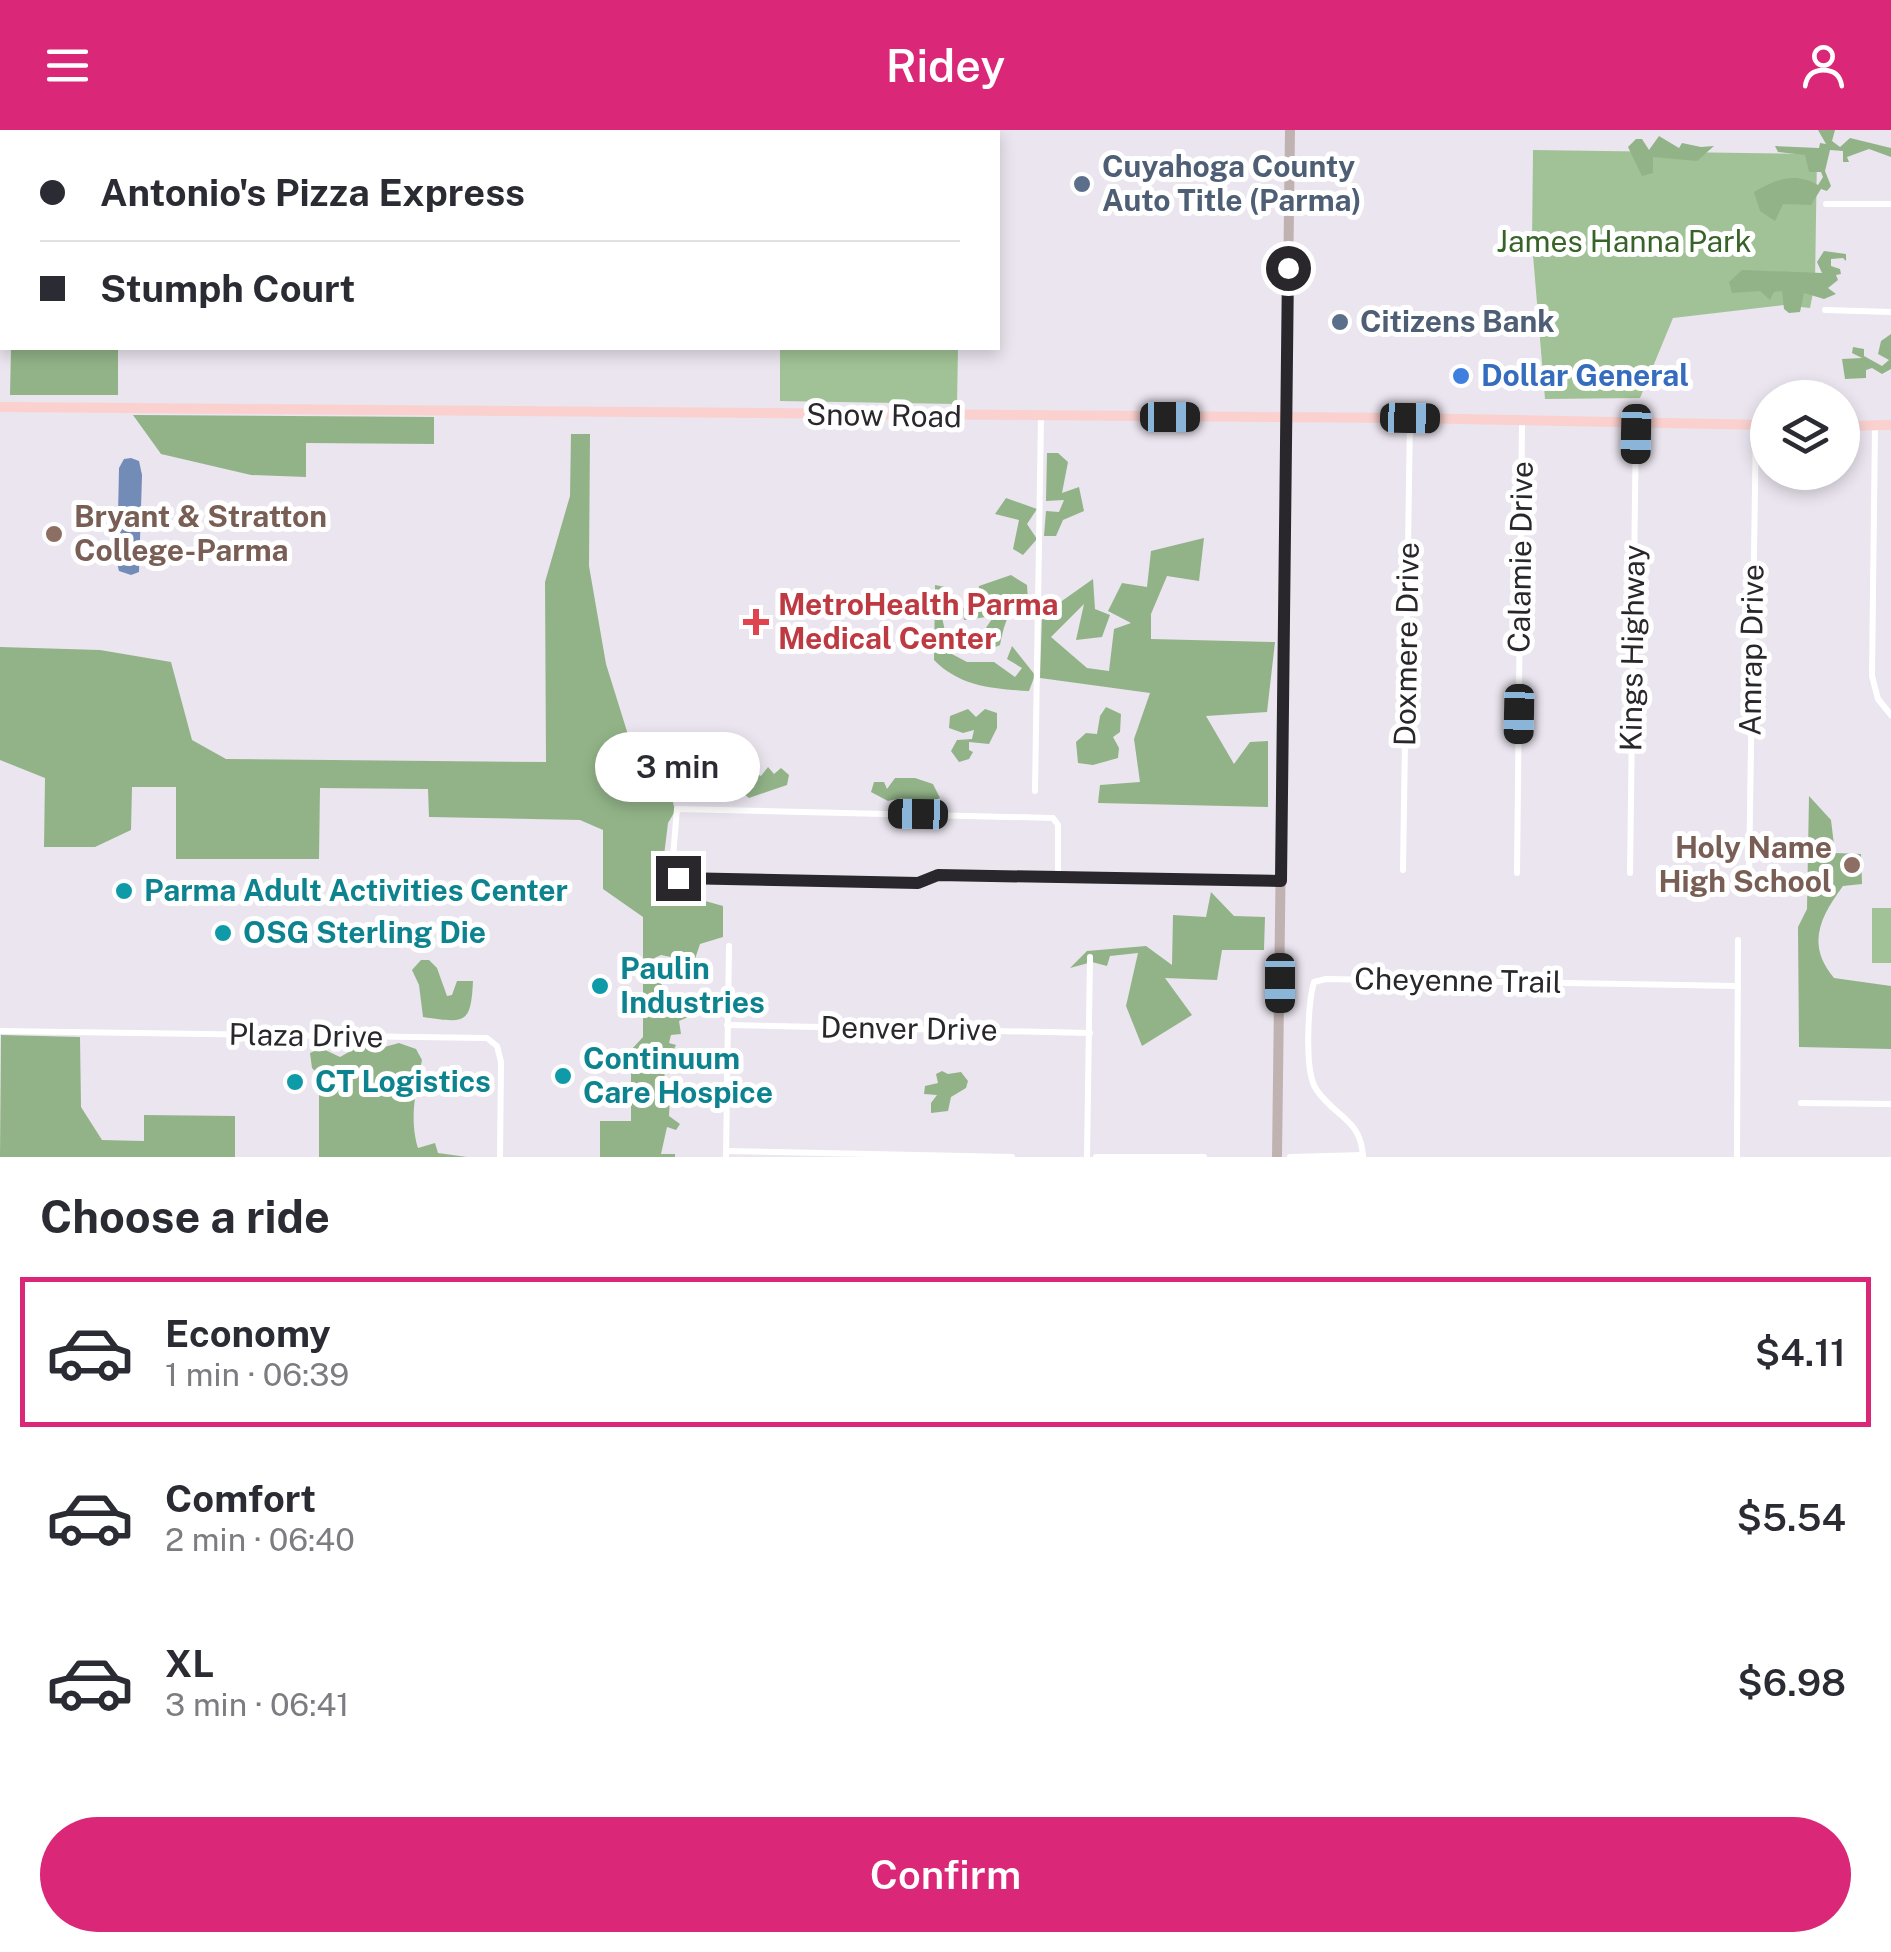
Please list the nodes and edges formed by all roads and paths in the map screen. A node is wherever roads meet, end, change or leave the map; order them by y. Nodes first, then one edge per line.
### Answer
1 (1290, 130) edge
2 (1826, 204) dead end
3 (1891, 204) edge
4 (1825, 310) dead end
5 (1891, 312) edge
6 (0, 407) edge
7 (1041, 417) junction
8 (1285, 418) junction
9 (1410, 418) junction
10 (1522, 420) junction
11 (1636, 423) junction
12 (1750, 425) edge
13 (1860, 425) edge
14 (1875, 425) junction
15 (1891, 425) edge
16 (1760, 490) edge
17 (1891, 716) edge
18 (1035, 791) dead end
19 (1403, 870) dead end
20 (1517, 873) dead end
21 (1630, 873) dead end
22 (1749, 875) dead end
23 (1058, 877) junction
24 (1281, 881) junction
25 (1738, 940) dead end
26 (729, 946) dead end
27 (1090, 956) dead end
28 (1738, 986) junction
29 (728, 1026) junction
30 (0, 1031) edge
31 (1090, 1033) junction
32 (1801, 1103) dead end
33 (1891, 1104) edge
34 (726, 1154) edge
35 (1363, 1156) edge
36 (500, 1157) edge
37 (1012, 1157) edge
38 (1087, 1157) edge
39 (1096, 1157) edge
40 (1204, 1157) edge
41 (1277, 1157) edge
42 (1290, 1157) edge
43 (1737, 1157) edge

1 - 8 main road
2 - 3 street
4 - 5 street
6 - 7 main road, Snow Road
7 - 8 main road, Snow Road
7 - 18 street
8 - 9 main road, Snow Road
8 - 24 main road
9 - 10 main road, Snow Road
9 - 19 street, Doxmere Drive
10 - 11 main road, Snow Road
10 - 20 street, Calamie Drive
11 - 12 main road, Snow Road
11 - 21 street, Kings Highway
13 - 14 main road
14 - 15 main road
14 - 17 street
16 - 22 street, Amrap Drive
23 - 23 street
23 - 24 street
24 - 41 main road
25 - 28 street
26 - 29 street
27 - 31 street
28 - 35 street, Cheyenne Trail
28 - 43 street
29 - 31 street, Denver Drive
29 - 34 street
30 - 36 street, Plaza Drive
31 - 38 street
32 - 33 street
34 - 37 street
35 - 42 street
39 - 40 street

